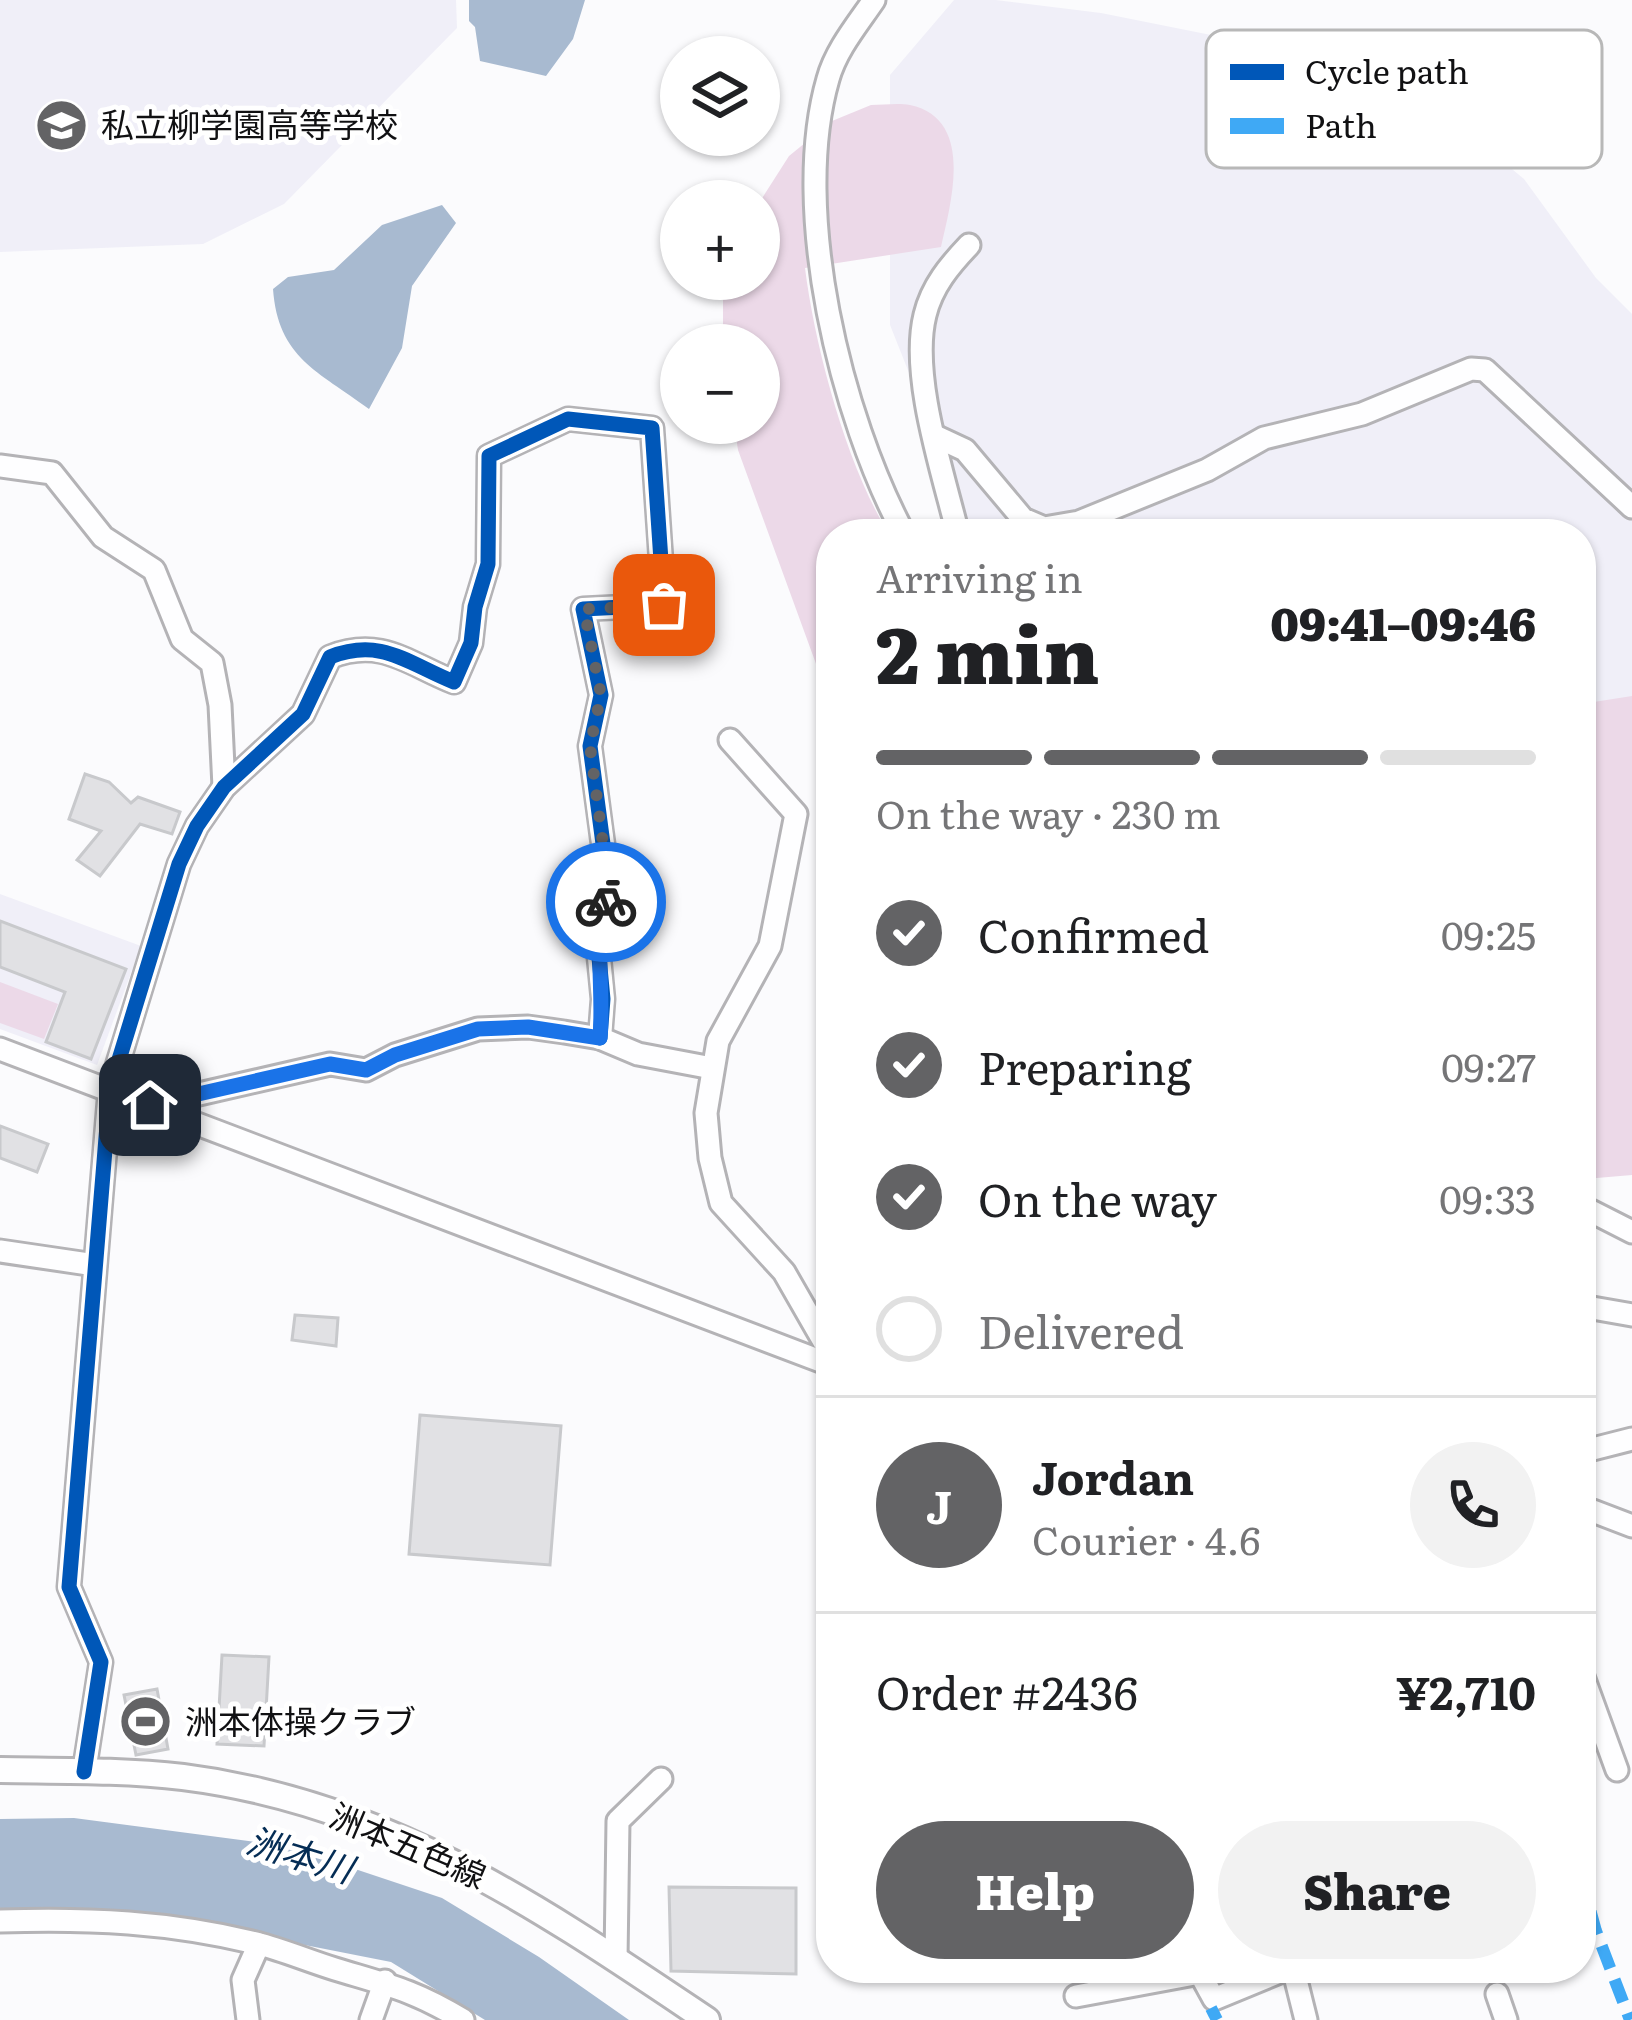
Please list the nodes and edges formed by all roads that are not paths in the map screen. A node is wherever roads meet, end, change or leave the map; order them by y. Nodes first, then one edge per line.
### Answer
1 (874, 0) edge
2 (969, 245) dead end
3 (935, 436) junction
4 (0, 466) edge
5 (1632, 507) edge
6 (897, 519) edge
7 (954, 519) edge
8 (1023, 519) edge
9 (1086, 519) edge
10 (730, 740) dead end
11 (224, 787) junction
12 (600, 1038) junction
13 (0, 1049) edge
14 (712, 1068) junction
15 (110, 1089) junction
16 (150, 1105) junction
17 (1596, 1214) edge
18 (1632, 1232) edge
19 (0, 1251) edge
20 (95, 1265) junction
21 (1596, 1309) edge
22 (1632, 1315) edge
23 (816, 1328) edge
24 (816, 1359) edge
25 (1632, 1439) edge
26 (1596, 1448) edge
27 (1596, 1512) edge
28 (1632, 1526) edge
29 (1596, 1712) edge
30 (0, 1770) edge
31 (1617, 1770) dead end
32 (84, 1772) junction
33 (661, 1780) dead end
34 (0, 1922) edge
35 (259, 1944) junction
36 (616, 1959) junction
37 (385, 1981) junction
38 (1140, 1983) edge
39 (1205, 1983) edge
40 (1254, 1983) edge
41 (1295, 1983) edge
42 (1497, 1994) dead end
43 (1076, 1996) dead end
44 (248, 2020) edge
45 (371, 2020) edge
46 (463, 2020) edge
47 (707, 2020) edge
48 (1306, 2020) edge
49 (1506, 2020) edge

1 - 6 street
2 - 3 street
3 - 7 street
3 - 8 street
4 - 11 street
5 - 9 street
10 - 14 street
11 - 12 street
11 - 15 street
12 - 14 street
12 - 16 street
13 - 15 street
14 - 23 street
15 - 16 street
15 - 20 street
16 - 24 street
17 - 18 street
19 - 20 street
20 - 32 street
21 - 22 street
25 - 26 street
27 - 28 street
29 - 31 street
30 - 32 main road, 洲本五色線
32 - 36 main road, 洲本五色線
33 - 36 street
34 - 35 street
35 - 37 street
35 - 44 street
36 - 47 main road, 洲本五色線
37 - 45 street
37 - 46 street
38 - 43 street
39 - 40 street
41 - 48 street
42 - 49 street

